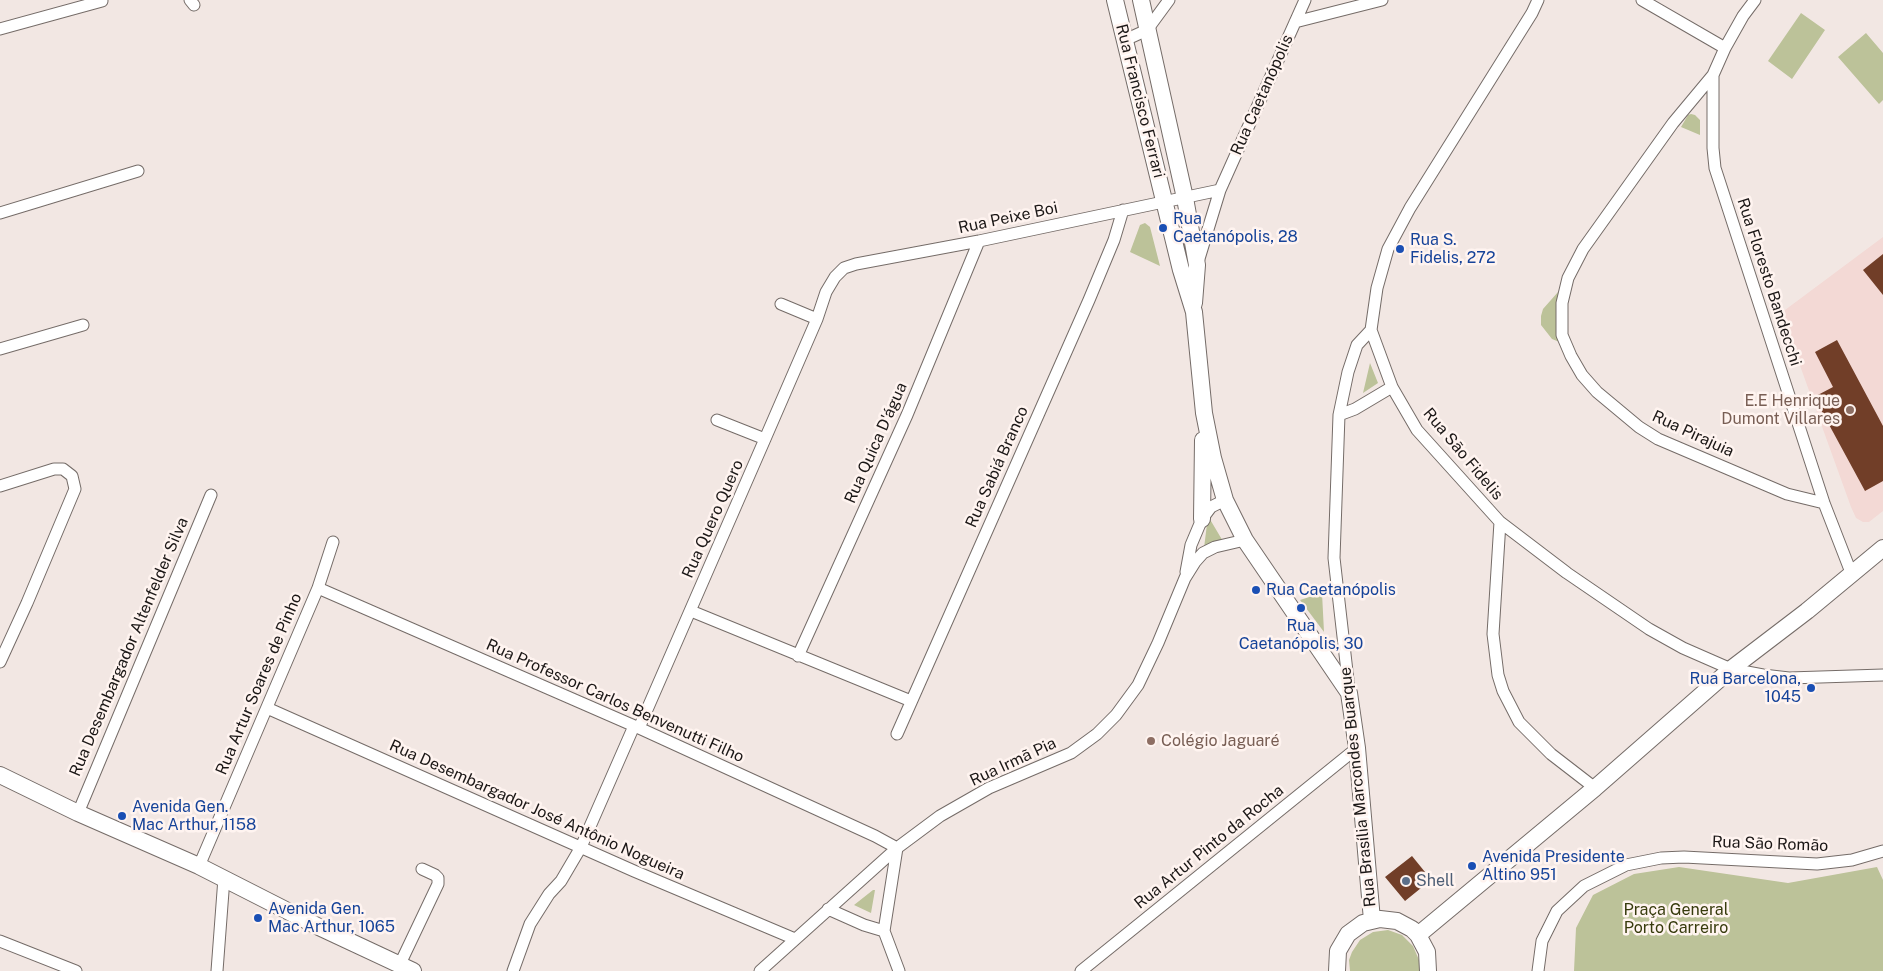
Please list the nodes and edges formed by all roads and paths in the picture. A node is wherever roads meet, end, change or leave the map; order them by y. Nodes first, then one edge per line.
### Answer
1 (1115, 0) edge
2 (1140, 0) edge
3 (1169, 0) edge
4 (1305, 0) edge
5 (1382, 0) edge
6 (1538, 0) edge
7 (1642, 0) edge
8 (1755, 0) edge
9 (102, 1) edge
10 (1295, 22) junction
11 (0, 29) edge
12 (1147, 30) junction
13 (1125, 40) junction
14 (1725, 48) junction
15 (1713, 74) junction
16 (138, 171) dead end
17 (1220, 190) junction
18 (1185, 198) junction
19 (1165, 202) junction
20 (1123, 210) junction
21 (0, 213) edge
22 (979, 241) junction
23 (856, 264) joint
24 (1197, 265) junction
25 (782, 304) dead end
26 (1194, 312) junction
27 (817, 318) junction
28 (83, 325) dead end
29 (1371, 330) junction
30 (0, 349) edge
31 (1392, 387) junction
32 (1204, 412) junction
33 (1339, 414) junction
34 (716, 420) dead end
35 (765, 439) junction
36 (0, 486) edge
37 (211, 495) dead end
38 (1225, 500) junction
39 (1824, 503) junction
40 (1202, 519) junction
41 (1500, 522) junction
42 (1244, 540) junction
43 (332, 542) dead end
44 (1883, 548) edge
45 (1852, 575) junction
46 (1185, 578) junction
47 (318, 588) junction
48 (691, 611) junction
49 (798, 656) junction
50 (0, 662) edge
51 (1731, 669) junction
52 (1883, 675) edge
53 (1349, 693) junction
54 (911, 702) junction
55 (267, 708) junction
56 (637, 727) junction
57 (897, 734) dead end
58 (1357, 748) junction
59 (0, 775) edge
60 (1595, 788) junction
61 (78, 813) junction
62 (582, 847) junction
63 (897, 848) junction
64 (1878, 852) edge
65 (1883, 864) edge
66 (199, 866) junction
67 (422, 869) dead end
68 (224, 878) junction
69 (828, 910) junction
70 (1372, 920) junction
71 (884, 931) junction
72 (1418, 935) junction
73 (795, 939) junction
74 (0, 941) edge
75 (407, 968) edge
76 (76, 971) edge
77 (217, 971) edge
78 (512, 971) edge
79 (760, 971) edge
80 (899, 971) edge
81 (1082, 971) edge
82 (1337, 971) edge
83 (1428, 971) edge
84 (1538, 971) edge

1 - 13 main road, Rua Francisco Ferrari
2 - 12 main road, Rua Francisco Ferrari
3 - 12 street
4 - 10 street, Rua Caetanópolis
5 - 10 street
6 - 29 street, Rua São Fidelis
7 - 14 street
8 - 14 street, Rua Floresto Bandecchi
9 - 11 street
10 - 17 street, Rua Caetanópolis
12 - 13 street
12 - 18 main road, Rua Francisco Ferrari
13 - 19 main road, Rua Francisco Ferrari
14 - 15 street, Rua Floresto Bandecchi
15 - 39 street, Rua Floresto Bandecchi
15 - 39 street, Rua Pirajuia
16 - 21 street
17 - 18 street
17 - 24 street, Rua Caetanópolis
18 - 19 street
18 - 24 main road, Rua Caetanópolis
19 - 20 street, Rua Peixe Boi
19 - 26 main road, Rua Caetanópolis
20 - 22 street, Rua Peixe Boi
20 - 54 street, Rua Sabiá Branco
22 - 23 street, Rua Peixe Boi
22 - 49 street, Rua Quica D'água
23 - 27 street, Rua Quero Quero
24 - 26 main road, Rua Caetanópolis
25 - 27 street
26 - 32 main road, Rua Caetanópolis
27 - 35 street, Rua Quero Quero
28 - 30 street
29 - 31 street, Rua São Fidelis
29 - 33 street, Rua Brasília Marcondes Buarque
31 - 33 street
31 - 41 street, Rua São Fidelis
32 - 38 main road, Rua Caetanópolis
32 - 40 main road
33 - 53 street, Rua Brasília Marcondes Buarque
34 - 35 street
35 - 48 street, Rua Quero Quero
36 - 50 street
37 - 61 street, Rua Desembargador Altenfelder Silva
38 - 40 street, Rua Irmã Pia
38 - 42 main road, Rua Caetanópolis
39 - 45 street, Rua Floresto Bandecchi
40 - 46 street, Rua Irmã Pia
41 - 51 street, Rua São Fidelis
41 - 60 street
42 - 46 street, Rua Irmã Pia
42 - 53 main road, Rua Caetanópolis
43 - 47 street, Rua Artur Soares de Pinho
44 - 45 main road
45 - 51 main road
46 - 63 street, Rua Irmã Pia
47 - 55 street, Rua Artur Soares de Pinho
47 - 56 street, Rua Professor Carlos Benvenutti Filho
48 - 49 street
48 - 56 street, Rua Quero Quero
49 - 54 street
51 - 52 street, Rua São Fidelis
51 - 60 main road
53 - 58 main road, Rua Brasília Marcondes Buarque
54 - 57 street, Rua Sabiá Branco
55 - 62 street, Rua Desembargador José Antônio Nogueira
55 - 66 street, Rua Artur Soares de Pinho
56 - 62 street, Rua Quero Quero
56 - 63 street, Rua Professor Carlos Benvenutti Filho
58 - 70 main road, Rua Brasília Marcondes Buarque
58 - 81 street, Rua Artur Pinto da Rocha
59 - 61 main road
60 - 72 main road
61 - 66 main road
62 - 73 street, Rua Desembargador José Antônio Nogueira
62 - 78 street, Rua Quero Quero
63 - 69 street, Rua Irmã Pia
63 - 71 street
64 - 65 street
64 - 84 street, Rua São Romão
66 - 68 main road
67 - 75 street
68 - 75 main road
68 - 77 street
69 - 71 street
69 - 73 street, Rua Irmã Pia
70 - 72 main road
70 - 82 main road
71 - 80 street
72 - 83 main road
73 - 79 street, Rua Irmã Pia
74 - 76 street

